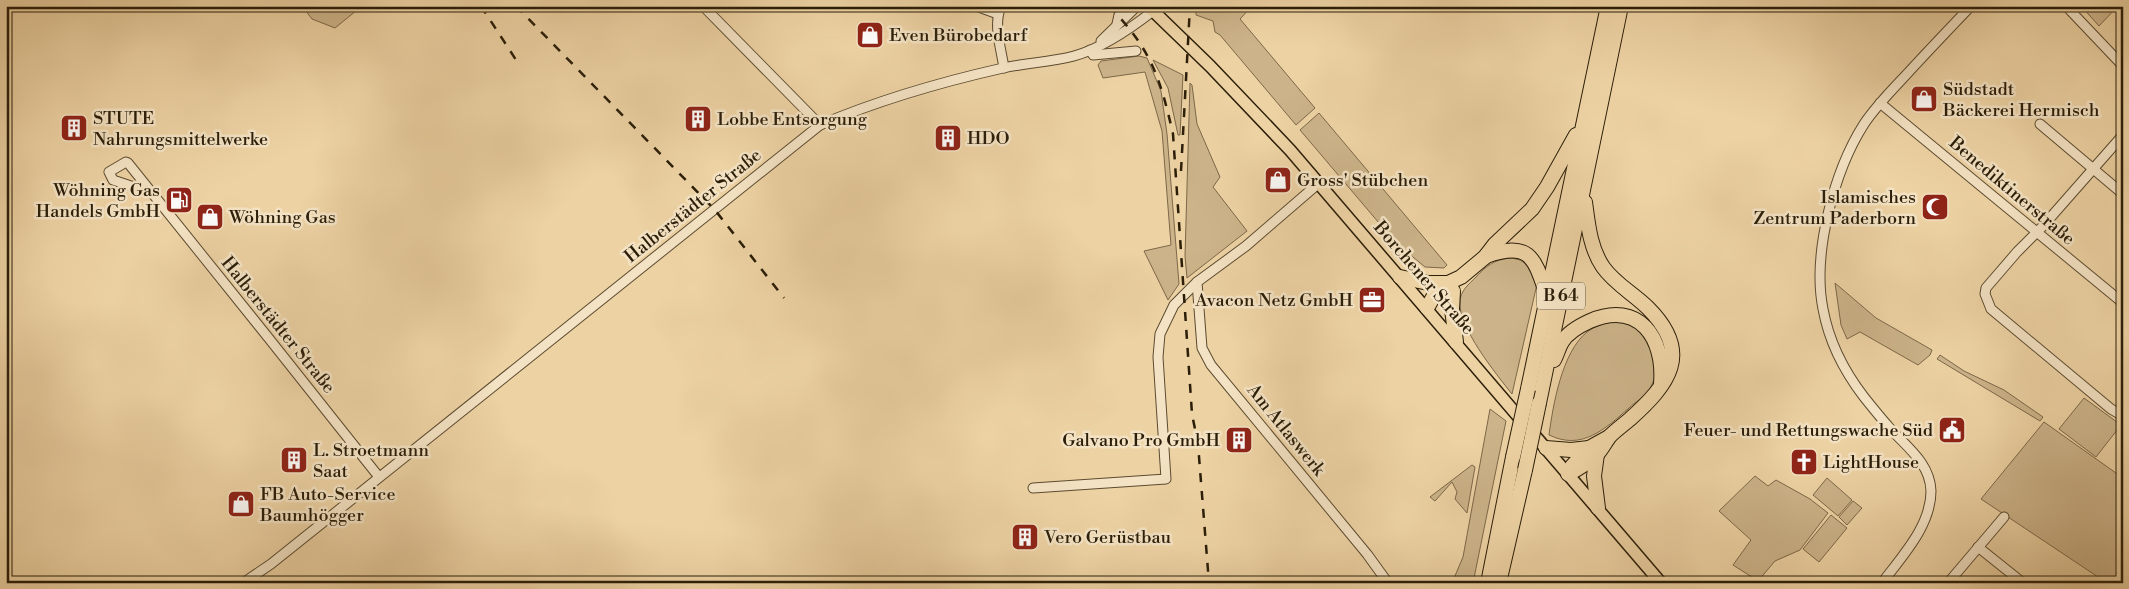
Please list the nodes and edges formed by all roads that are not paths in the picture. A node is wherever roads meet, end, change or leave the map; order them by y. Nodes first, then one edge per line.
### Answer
1 (703, 6) edge
2 (976, 6) edge
3 (1122, 6) edge
4 (1137, 6) edge
5 (1608, 6) edge
6 (1621, 6) edge
7 (1970, 6) edge
8 (2066, 6) edge
9 (1150, 8) edge
10 (999, 10) edge
11 (1117, 24) junction
12 (1093, 48) junction
13 (1136, 51) dead end
14 (2123, 66) edge
15 (1004, 68) junction
16 (1880, 103) junction
17 (1584, 118) junction
18 (2040, 124) dead end
19 (820, 125) junction
20 (2123, 135) edge
21 (2092, 168) junction
22 (1319, 183) junction
23 (1584, 190) junction
24 (152, 193) junction
25 (2123, 194) edge
26 (2035, 232) junction
27 (1485, 257) junction
28 (1400, 277) junction
29 (1197, 282) junction
30 (1451, 287) junction
31 (1547, 296) junction
32 (2123, 303) edge
33 (1426, 308) junction
34 (1456, 342) junction
35 (501, 367) dead end
36 (507, 374) junction
37 (1661, 386) junction
38 (1539, 403) junction
39 (2123, 416) edge
40 (1546, 448) junction
41 (1593, 451) junction
42 (1568, 474) junction
43 (379, 477) junction
44 (1033, 488) dead end
45 (1598, 508) junction
46 (2004, 517) dead end
47 (1978, 547) junction
48 (6, 581) edge
49 (10, 583) edge
50 (243, 583) edge
51 (1388, 583) edge
52 (1488, 583) edge
53 (1499, 583) edge
54 (1661, 583) edge
55 (1882, 583) edge
56 (1948, 583) edge
57 (2023, 583) edge

1 - 19 street
2 - 10 street
3 - 11 street, Halberstädter Straße
4 - 11 street, Halberstädter Straße
5 - 17 highway, B 64
6 - 23 highway, B 64
7 - 16 street
8 - 14 street
9 - 12 street, Halberstädter Straße
9 - 22 main road, Borchener Straße
10 - 15 street
11 - 12 street, Halberstädter Straße
12 - 13 street, Halberstädter Straße
12 - 15 street, Halberstädter Straße
15 - 19 street, Halberstädter Straße
16 - 26 street, Benediktinerstraße
16 - 55 street
17 - 27 highway
17 - 31 highway, B 64
18 - 21 street
19 - 36 street, Halberstädter Straße
20 - 21 street
21 - 25 street
21 - 26 street
22 - 28 main road, Borchener Straße
22 - 29 street
23 - 37 highway
23 - 38 highway, B 64
24 - 24 street, Halberstädter Straße
24 - 43 street, Halberstädter Straße
26 - 32 street, Benediktinerstraße
26 - 39 street
27 - 30 highway
27 - 31 highway
28 - 30 highway
28 - 33 main road, Borchener Straße
29 - 44 street
29 - 51 street, Am Atlaswerk
30 - 33 highway
30 - 34 highway
31 - 52 highway, B 64, bridge
33 - 34 main road, Borchener Straße
34 - 40 main road, Borchener Straße
35 - 36 street
36 - 43 street, Halberstädter Straße
37 - 38 highway
37 - 41 highway
38 - 53 highway, B 64, bridge
40 - 41 highway
40 - 42 main road, Borchener Straße
41 - 42 highway
41 - 45 highway
42 - 45 main road, Borchener Straße
43 - 50 street, Halberstädter Straße
45 - 54 main road, Borchener Straße
46 - 47 street
47 - 56 street
47 - 57 street
48 - 49 street

